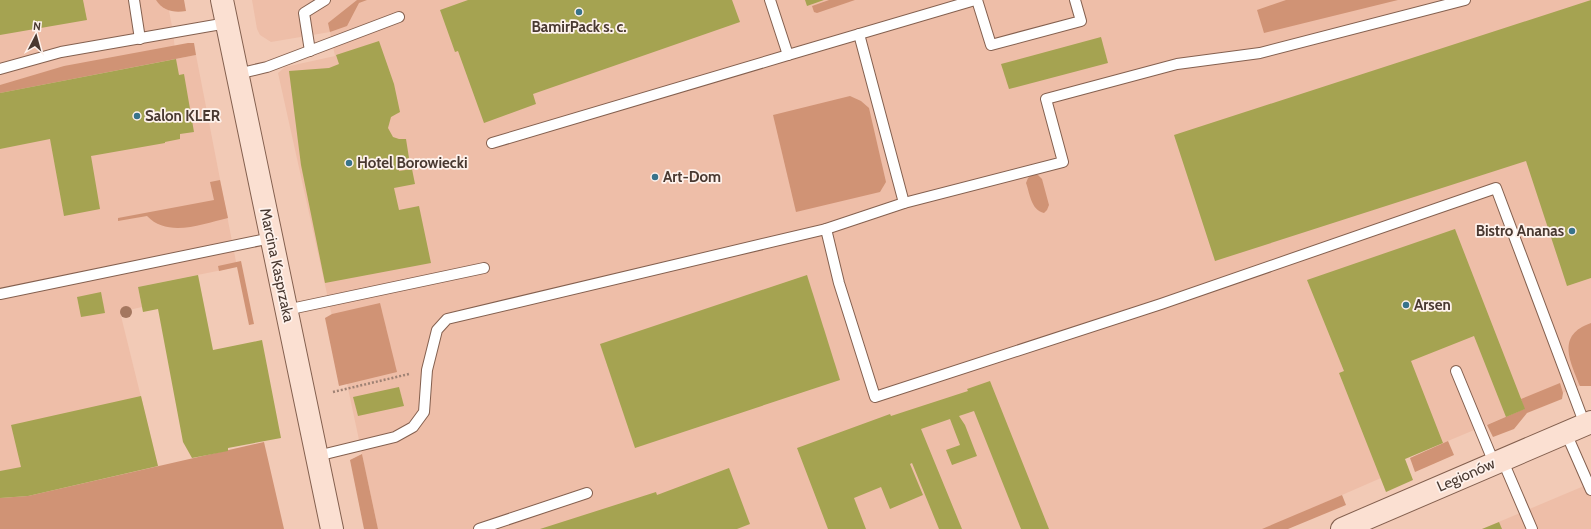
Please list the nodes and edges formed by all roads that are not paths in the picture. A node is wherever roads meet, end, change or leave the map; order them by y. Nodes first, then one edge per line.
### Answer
1 (134, 0) edge
2 (222, 0) edge
3 (325, 0) edge
4 (770, 0) edge
5 (976, 0) edge
6 (1075, 0) edge
7 (1465, 0) edge
8 (399, 17) dead end
9 (226, 23) junction
10 (859, 34) junction
11 (140, 39) junction
12 (310, 51) junction
13 (788, 55) junction
14 (0, 69) edge
15 (237, 74) junction
16 (492, 143) dead end
17 (904, 203) junction
18 (826, 229) junction
19 (271, 238) junction
20 (484, 268) dead end
21 (0, 294) edge
22 (286, 310) junction
23 (1456, 371) dead end
24 (1580, 427) edge
25 (317, 456) junction
26 (1498, 461) junction
27 (1591, 490) edge
28 (587, 493) dead end
29 (332, 529) edge
30 (480, 529) edge
31 (1342, 529) edge
32 (1532, 529) edge

1 - 11 lane
2 - 9 street, Marcina Kasprzaka
3 - 12 lane
4 - 13 lane
5 - 6 lane
5 - 10 lane
7 - 17 lane
8 - 12 lane
9 - 11 lane
9 - 15 street, Marcina Kasprzaka
10 - 13 lane
10 - 17 lane
11 - 14 lane
12 - 15 lane
13 - 16 lane
15 - 19 street, Marcina Kasprzaka
17 - 18 lane
18 - 24 lane
18 - 25 lane
19 - 21 lane
19 - 22 street, Marcina Kasprzaka
20 - 22 lane
22 - 25 street, Marcina Kasprzaka
23 - 26 lane
24 - 26 street, Legionów
24 - 27 lane
25 - 29 street, Marcina Kasprzaka
26 - 31 street, Legionów
26 - 32 lane
28 - 30 lane

